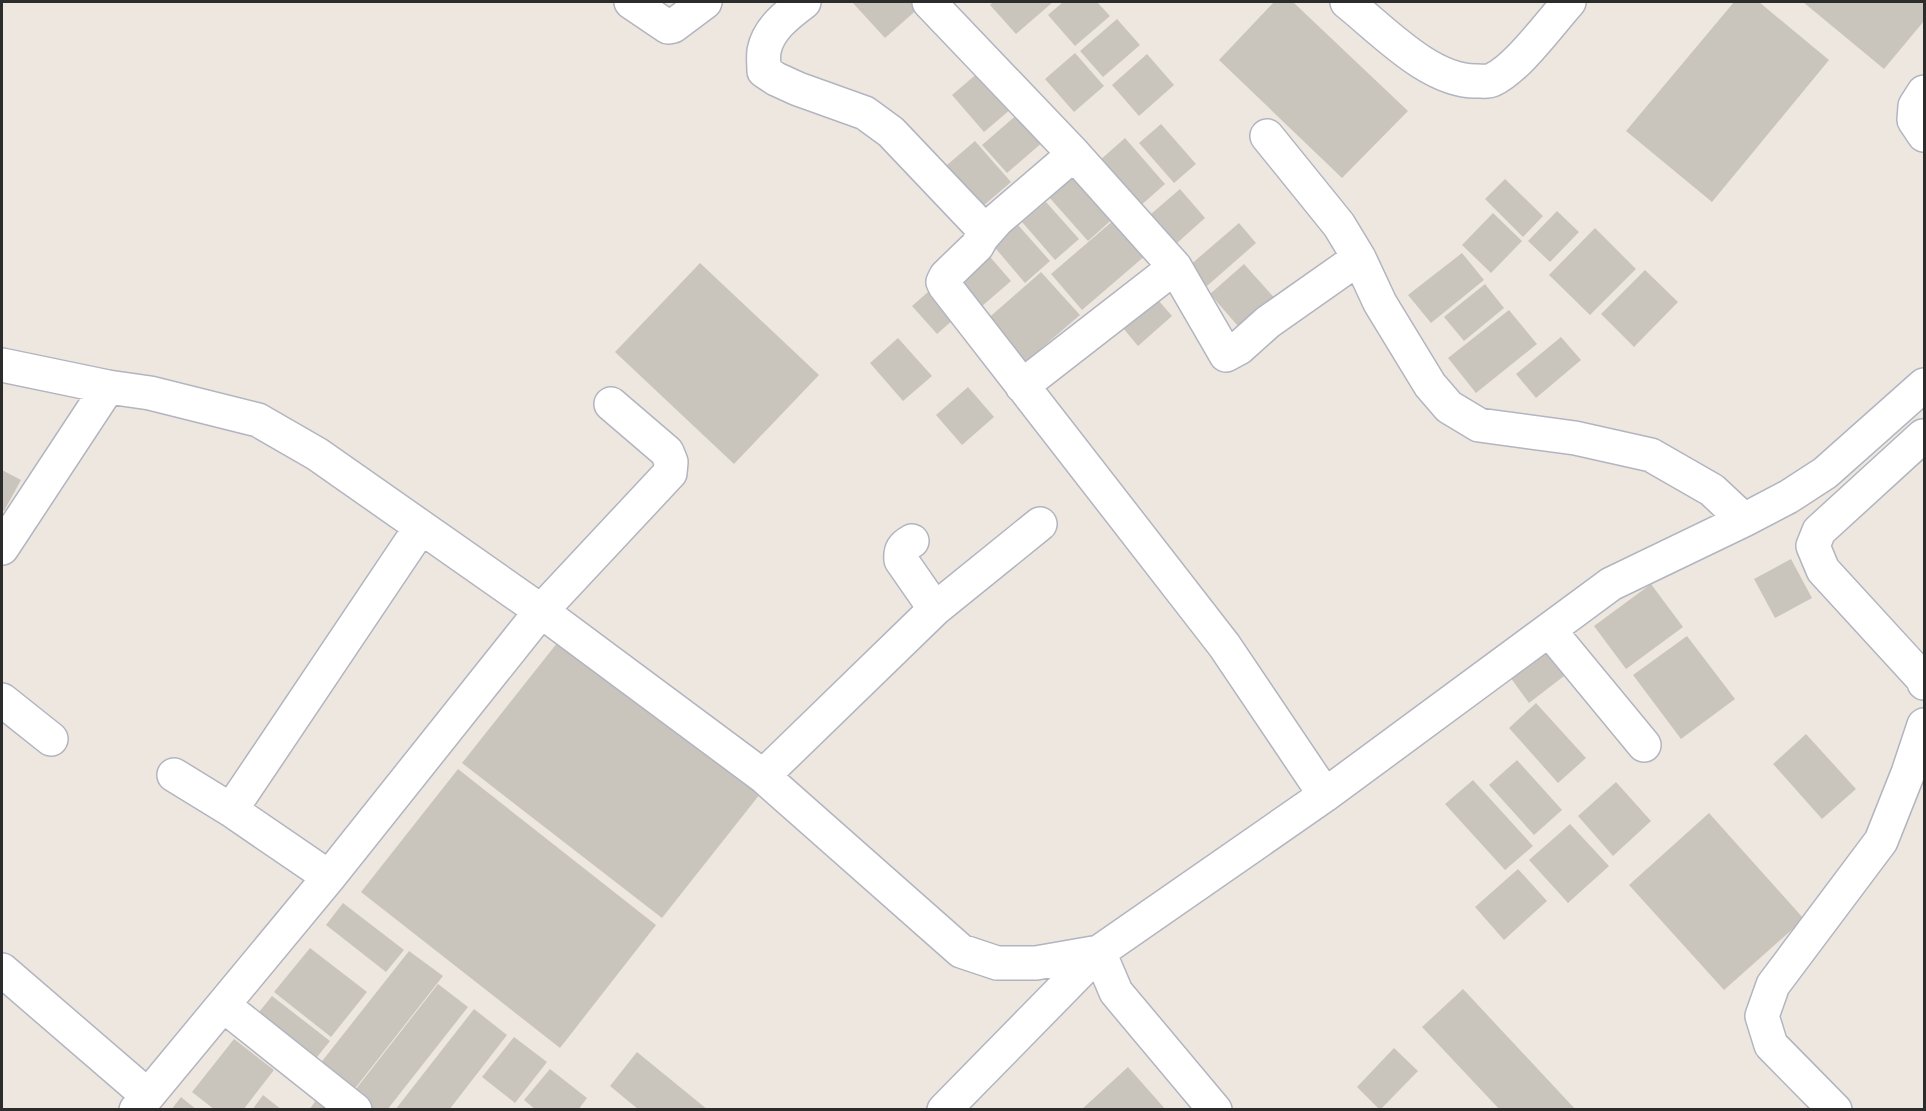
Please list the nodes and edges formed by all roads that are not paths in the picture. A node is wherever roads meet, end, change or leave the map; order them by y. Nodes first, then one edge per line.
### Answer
1 (632, 2) edge
2 (705, 2) edge
3 (804, 2) edge
4 (929, 2) edge
5 (1347, 2) edge
6 (1569, 2) edge
7 (1924, 92) edge
8 (1924, 135) edge
9 (1268, 136) dead end
10 (1074, 154) junction
11 (986, 232) junction
12 (1359, 258) junction
13 (1175, 267) junction
14 (2, 365) edge
15 (1924, 385) edge
16 (1022, 386) junction
17 (108, 387) junction
18 (611, 404) dead end
19 (1899, 408) junction
20 (1924, 437) edge
21 (1825, 473) junction
22 (1847, 504) junction
23 (1744, 520) junction
24 (1040, 524) dead end
25 (421, 527) junction
26 (912, 541) dead end
27 (2, 548) edge
28 (935, 609) junction
29 (541, 611) junction
30 (1549, 630) junction
31 (1924, 683) edge
32 (2, 700) edge
33 (1924, 725) edge
34 (51, 739) dead end
35 (1644, 745) dead end
36 (174, 775) dead end
37 (763, 776) junction
38 (1324, 795) junction
39 (231, 810) junction
40 (329, 878) junction
41 (1099, 952) junction
42 (2, 970) edge
43 (223, 1005) junction
44 (142, 1102) edge
45 (355, 1110) edge
46 (944, 1110) edge
47 (1215, 1110) edge
48 (1835, 1110) edge

1 - 2 street
3 - 11 street
4 - 10 street
5 - 6 street
7 - 8 street
9 - 12 street
10 - 11 street
10 - 13 street
11 - 16 street
12 - 13 street
12 - 23 street
13 - 16 street
14 - 17 street
15 - 19 street
16 - 38 street
17 - 25 street
17 - 27 street
18 - 29 street
19 - 20 street
19 - 21 street
20 - 22 street
21 - 22 street
21 - 23 street
22 - 31 street
23 - 30 street
24 - 28 street
25 - 29 street
25 - 39 street
26 - 28 street
28 - 37 street
29 - 37 street
29 - 40 street
30 - 35 street
30 - 38 street
32 - 34 street
33 - 48 street
36 - 39 street
37 - 41 street
38 - 41 street
39 - 40 street
40 - 43 street
41 - 46 street
41 - 47 street
42 - 44 street
43 - 44 street
43 - 45 street

